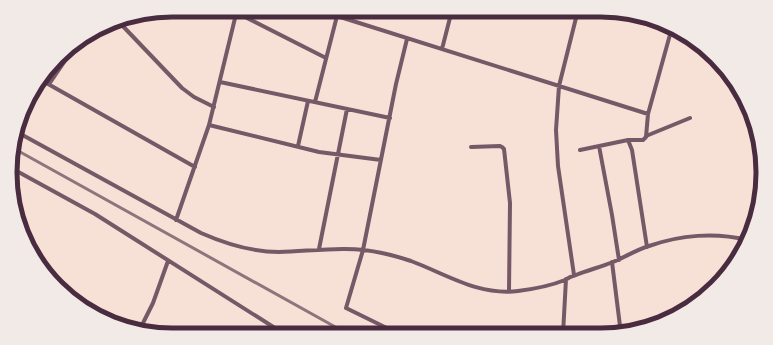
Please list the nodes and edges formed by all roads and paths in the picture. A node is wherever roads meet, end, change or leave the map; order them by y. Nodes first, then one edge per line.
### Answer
1 (236, 17) edge
2 (247, 17) edge
3 (338, 17) edge
4 (341, 17) edge
5 (450, 17) edge
6 (576, 17) edge
7 (630, 20) edge
8 (122, 25) edge
9 (652, 26) edge
10 (670, 34) edge
11 (407, 39) junction
12 (442, 49) junction
13 (326, 58) junction
14 (64, 62) edge
15 (46, 82) edge
16 (220, 82) junction
17 (49, 84) junction
18 (559, 86) junction
19 (308, 101) junction
20 (315, 102) junction
21 (214, 107) junction
22 (347, 109) junction
23 (648, 114) junction
24 (390, 118) junction
25 (690, 118) dead end
26 (209, 125) junction
27 (22, 134) edge
28 (646, 136) junction
29 (628, 140) junction
30 (298, 146) junction
31 (599, 146) junction
32 (471, 147) dead end
33 (580, 150) dead end
34 (337, 155) junction
35 (381, 160) junction
36 (195, 167) junction
37 (17, 171) edge
38 (176, 220) junction
39 (741, 239) edge
40 (647, 246) junction
41 (319, 249) junction
42 (363, 250) junction
43 (618, 260) junction
44 (168, 261) junction
45 (612, 262) junction
46 (574, 275) junction
47 (566, 280) junction
48 (509, 291) junction
49 (142, 325) edge
50 (620, 327) edge
51 (275, 328) edge
52 (387, 328) edge
53 (564, 328) edge

1 - 16 street
2 - 13 street
3 - 13 street
4 - 11 street
5 - 12 street
6 - 18 street
7 - 9 street
8 - 21 street
10 - 23 street
11 - 12 street
11 - 24 street
12 - 18 street
13 - 20 street
14 - 17 street
15 - 17 street
16 - 19 street
16 - 21 street
17 - 36 street
18 - 23 street
18 - 46 street
19 - 20 street
19 - 30 street
20 - 22 street
21 - 26 street
22 - 24 street
22 - 34 street
23 - 28 street
24 - 35 street
25 - 28 street
26 - 30 street
26 - 36 street
27 - 38 street
28 - 29 street
29 - 31 street
29 - 40 street
30 - 34 street
31 - 33 street
31 - 43 street
32 - 48 street
34 - 35 street
34 - 41 street
35 - 42 street
36 - 38 street
37 - 44 street
38 - 41 street
39 - 40 street
40 - 43 street
41 - 42 street
42 - 48 street
42 - 52 street
43 - 45 street
44 - 49 street
44 - 51 street
45 - 46 street
45 - 50 street
46 - 47 street
47 - 48 street
47 - 53 street

